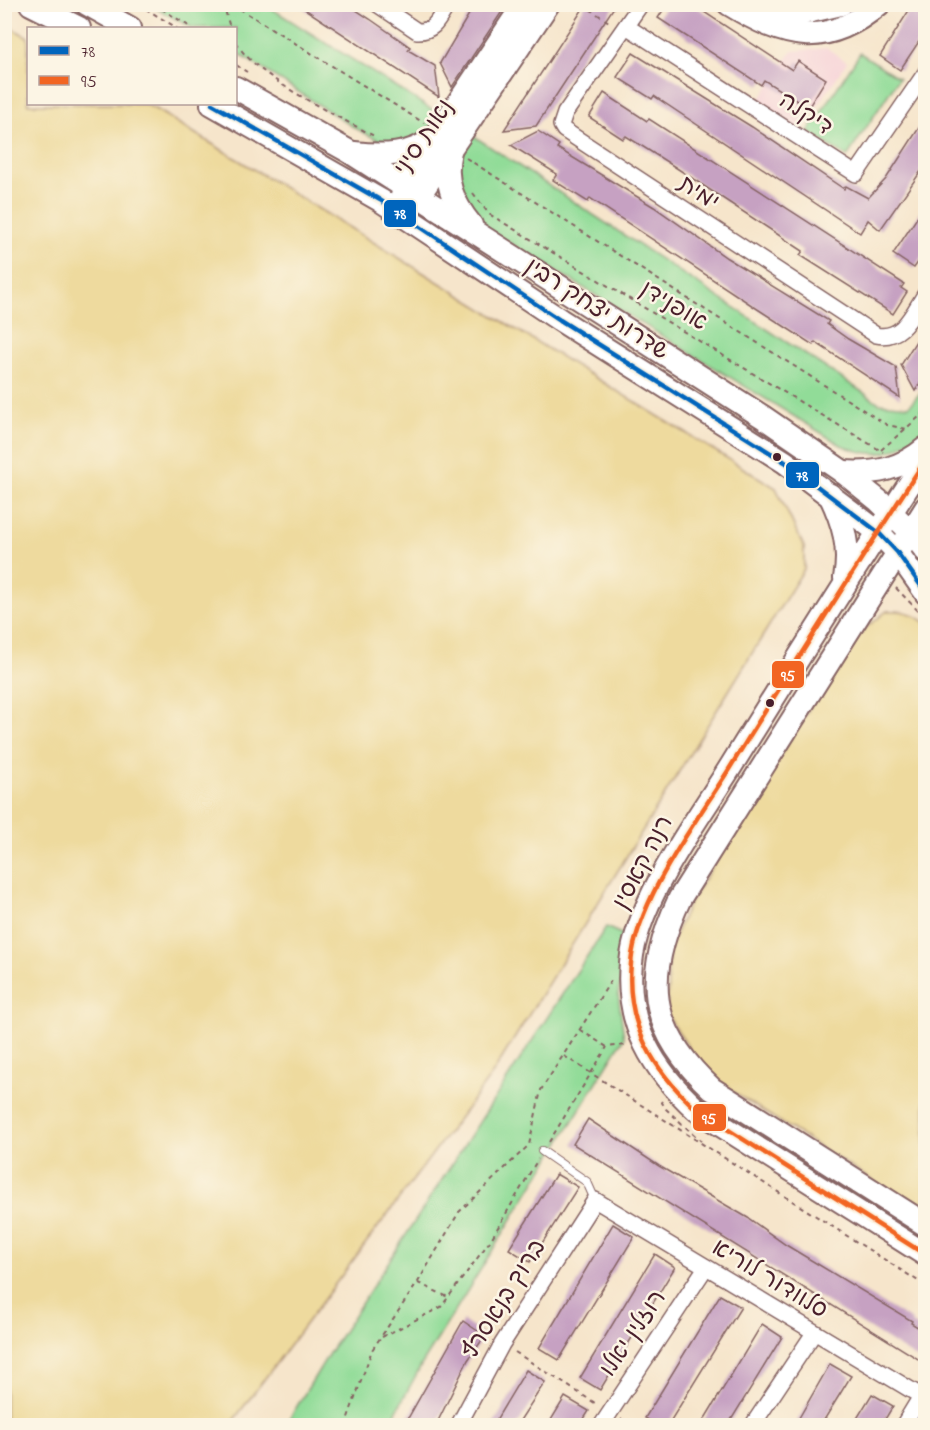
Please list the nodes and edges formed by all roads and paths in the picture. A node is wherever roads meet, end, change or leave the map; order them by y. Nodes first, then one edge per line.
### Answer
1 (32, 4) edge
2 (87, 4) edge
3 (138, 4) edge
4 (154, 4) edge
5 (221, 4) edge
6 (232, 4) edge
7 (378, 4) edge
8 (448, 4) edge
9 (524, 4) edge
10 (548, 4) edge
11 (582, 4) edge
12 (641, 4) edge
13 (729, 4) edge
14 (744, 4) edge
15 (841, 4) edge
16 (879, 4) edge
17 (77, 27) edge
18 (128, 27) edge
19 (175, 27) edge
20 (190, 27) edge
21 (230, 27) edge
22 (624, 28) junction
23 (237, 44) edge
24 (240, 49) junction
25 (237, 51) edge
26 (926, 72) edge
27 (237, 89) edge
28 (214, 105) edge
29 (382, 141) dead end
30 (450, 146) junction
31 (350, 152) junction
32 (468, 187) dead end
33 (411, 192) junction
34 (399, 213) junction
35 (482, 238) junction
36 (926, 293) edge
37 (926, 411) edge
38 (907, 429) junction
39 (926, 448) edge
40 (926, 459) edge
41 (843, 472) junction
42 (830, 493) junction
43 (926, 508) edge
44 (890, 512) junction
45 (878, 532) junction
46 (911, 532) junction
47 (926, 551) edge
48 (897, 552) junction
49 (843, 585) junction
50 (926, 593) edge
51 (617, 971) dead end
52 (579, 1029) junction
53 (632, 1045) dead end
54 (607, 1047) junction
55 (564, 1056) junction
56 (593, 1074) junction
57 (542, 1151) junction
58 (595, 1200) junction
59 (926, 1225) edge
60 (926, 1255) edge
61 (706, 1268) junction
62 (418, 1282) junction
63 (926, 1286) edge
64 (448, 1297) junction
65 (814, 1334) junction
66 (380, 1338) junction
67 (502, 1344) junction
68 (923, 1398) edge
69 (609, 1412) junction
70 (345, 1425) edge
71 (458, 1425) edge
72 (601, 1425) edge
73 (631, 1425) edge
74 (752, 1425) edge
75 (903, 1425) edge

1 - 17 street
2 - 18 street
3 - 19 path
4 - 20 path
5 - 21 path
6 - 30 path
7 - 8 street
9 - 30 street, נאות סיני
10 - 30 street, נאות סיני
11 - 22 path
12 - 22 street, ימית
13 - 16 street
14 - 15 street
22 - 26 street, דיקלה
22 - 36 street, ימית
23 - 24 path
24 - 25 path
24 - 29 path
27 - 31 street, שדרות יצחק רבין
28 - 34 street, שדרות יצחק רבין
30 - 31 street
30 - 33 street, נאות סיני
30 - 35 street
30 - 38 path
31 - 33 street, שדרות יצחק רבין
32 - 38 path, אופנידן
33 - 34 street, נאות סיני
33 - 35 street, שדרות יצחק רבין
34 - 42 street, שדרות יצחק רבין
35 - 41 street, שדרות יצחק רבין
37 - 38 path
39 - 41 street
40 - 44 street, רנה קאסין
41 - 44 street, שדרות יצחק רבין
42 - 45 street, שדרות יצחק רבין
42 - 49 street
43 - 46 street, רנה קאסין
44 - 45 street, רנה קאסין
44 - 46 street, שדרות יצחק רבין
45 - 48 street, שדרות יצחק רבין
45 - 49 street, רנה קאסין
46 - 47 street, שדרות יצחק רבין
46 - 48 street, רנה קאסין
48 - 50 street, שדרות יצחק רבין
48 - 59 street, רנה קאסין
49 - 60 street, רנה קאסין
51 - 52 path
52 - 54 path
52 - 55 path
53 - 54 path
54 - 56 path
55 - 56 path
55 - 62 path
56 - 57 path
56 - 63 path
57 - 58 lane
57 - 64 path
58 - 61 street, סלוודור לוריא
58 - 67 street, ברוך בנאסרף
61 - 65 street, סלוודור לוריא
61 - 69 street, רוזלין יאלו
62 - 64 path
62 - 66 path
64 - 66 path
65 - 68 street, סלוודור לוריא
65 - 74 street
66 - 70 path
67 - 69 path
67 - 71 street, ברוך בנאסרף
68 - 75 street
69 - 72 street, רוזלין יאלו
69 - 73 path

